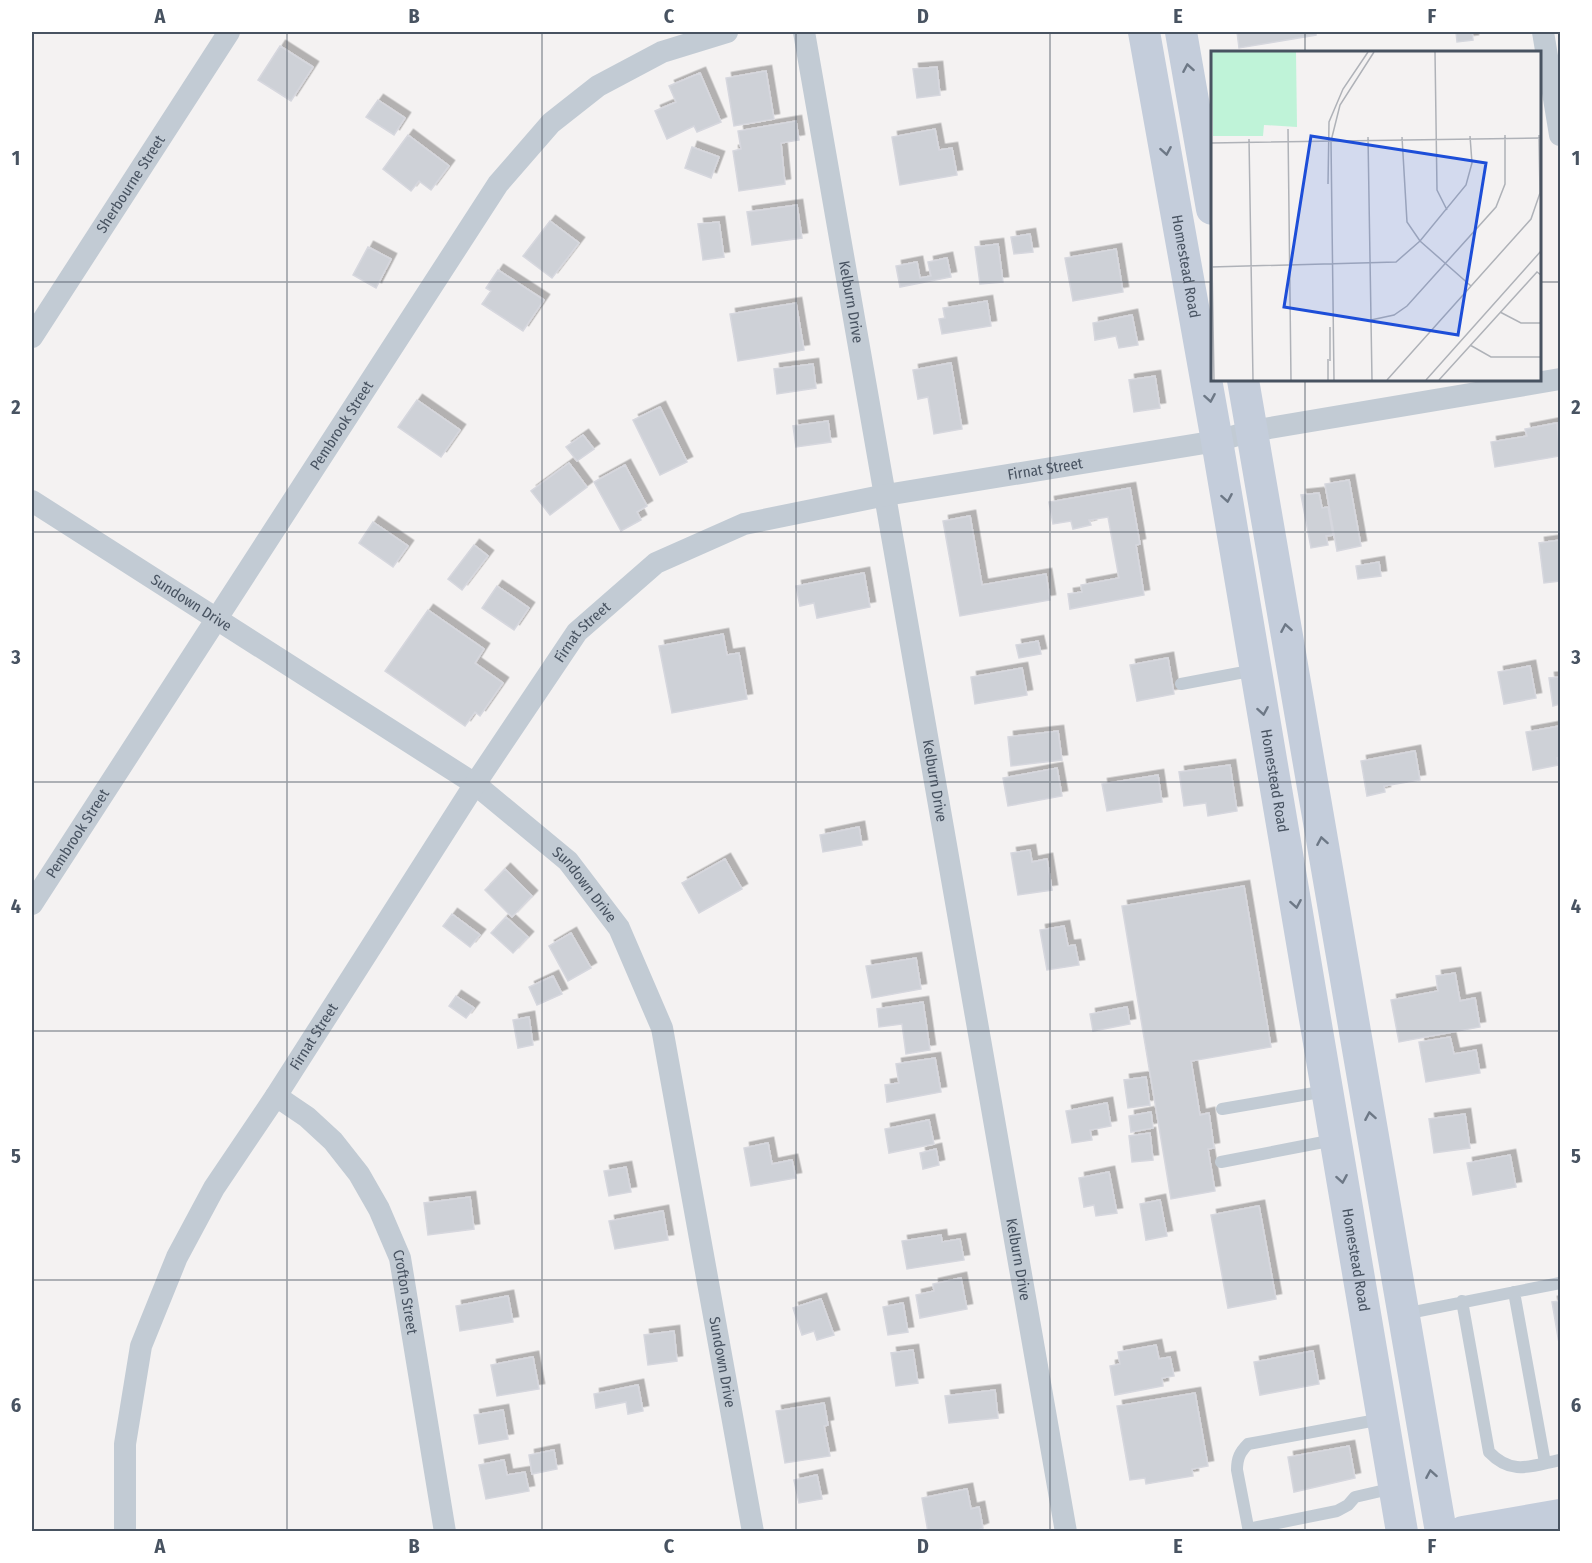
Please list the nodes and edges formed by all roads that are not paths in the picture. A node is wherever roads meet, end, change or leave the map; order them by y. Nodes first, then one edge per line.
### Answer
1 (229, 32) edge
2 (728, 32) edge
3 (804, 32) edge
4 (1144, 32) edge
5 (1181, 32) edge
6 (1543, 32) edge
7 (1194, 104) junction
8 (1158, 111) junction
9 (1560, 135) edge
10 (1211, 203) edge
11 (32, 337) edge
12 (1560, 379) edge
13 (1243, 381) edge
14 (1252, 430) junction
15 (1217, 441) junction
16 (886, 495) junction
17 (32, 501) edge
18 (217, 620) junction
19 (1256, 670) junction
20 (1181, 684) dead end
21 (475, 784) junction
22 (32, 904) edge
23 (1342, 956) junction
24 (1307, 968) junction
25 (1328, 1090) junction
26 (276, 1096) junction
27 (1222, 1109) dead end
28 (1336, 1140) junction
29 (1221, 1162) dead end
30 (1394, 1254) junction
31 (1356, 1258) junction
32 (1560, 1283) edge
33 (1514, 1292) junction
34 (1462, 1301) junction
35 (1404, 1314) junction
36 (1383, 1418) junction
37 (1560, 1460) edge
38 (1545, 1463) junction
39 (1395, 1488) junction
40 (1560, 1515) edge
41 (1249, 1530) edge
42 (125, 1532) edge
43 (445, 1532) edge
44 (753, 1532) edge
45 (1066, 1532) edge
46 (1402, 1532) edge
47 (1441, 1532) edge
48 (1463, 1532) edge

1 - 11 street, Sherbourne Street
2 - 18 street, Pembrook Street
3 - 16 street, Kelburn Drive
4 - 8 main road, Homestead Road
7 -> 5 main road
6 - 9 street
7 - 8 main road
7 - 10 main road
8 -> 15 main road, Homestead Road
12 - 14 street, Firnat Street
13 - 14 main road
14 - 15 street, Firnat Street
23 -> 14 main road
15 - 16 street, Firnat Street
15 -> 19 main road, Homestead Road
16 - 21 street, Firnat Street
16 - 45 street, Kelburn Drive
17 - 18 street, Sundown Drive
18 - 21 street, Sundown Drive
18 - 22 street, Pembrook Street
19 - 20 lane
19 -> 24 main road, Homestead Road
21 - 26 street, Firnat Street
21 - 44 street, Sundown Drive
23 - 24 main road
30 -> 23 main road
24 - 25 main road, Homestead Road
25 - 27 lane
25 - 28 main road, Homestead Road
26 - 42 street, Firnat Street
26 - 43 street, Crofton Street
28 - 29 lane
28 -> 31 main road, Homestead Road
30 - 31 main road
30 - 35 main road
31 - 36 main road, Homestead Road
32 - 33 lane
33 - 34 lane
33 - 38 lane
34 - 35 lane
34 - 38 lane
47 -> 35 main road
36 - 39 main road, Homestead Road
36 - 41 lane
37 - 38 lane
39 - 41 lane
39 - 46 main road, Homestead Road
40 - 48 main road

